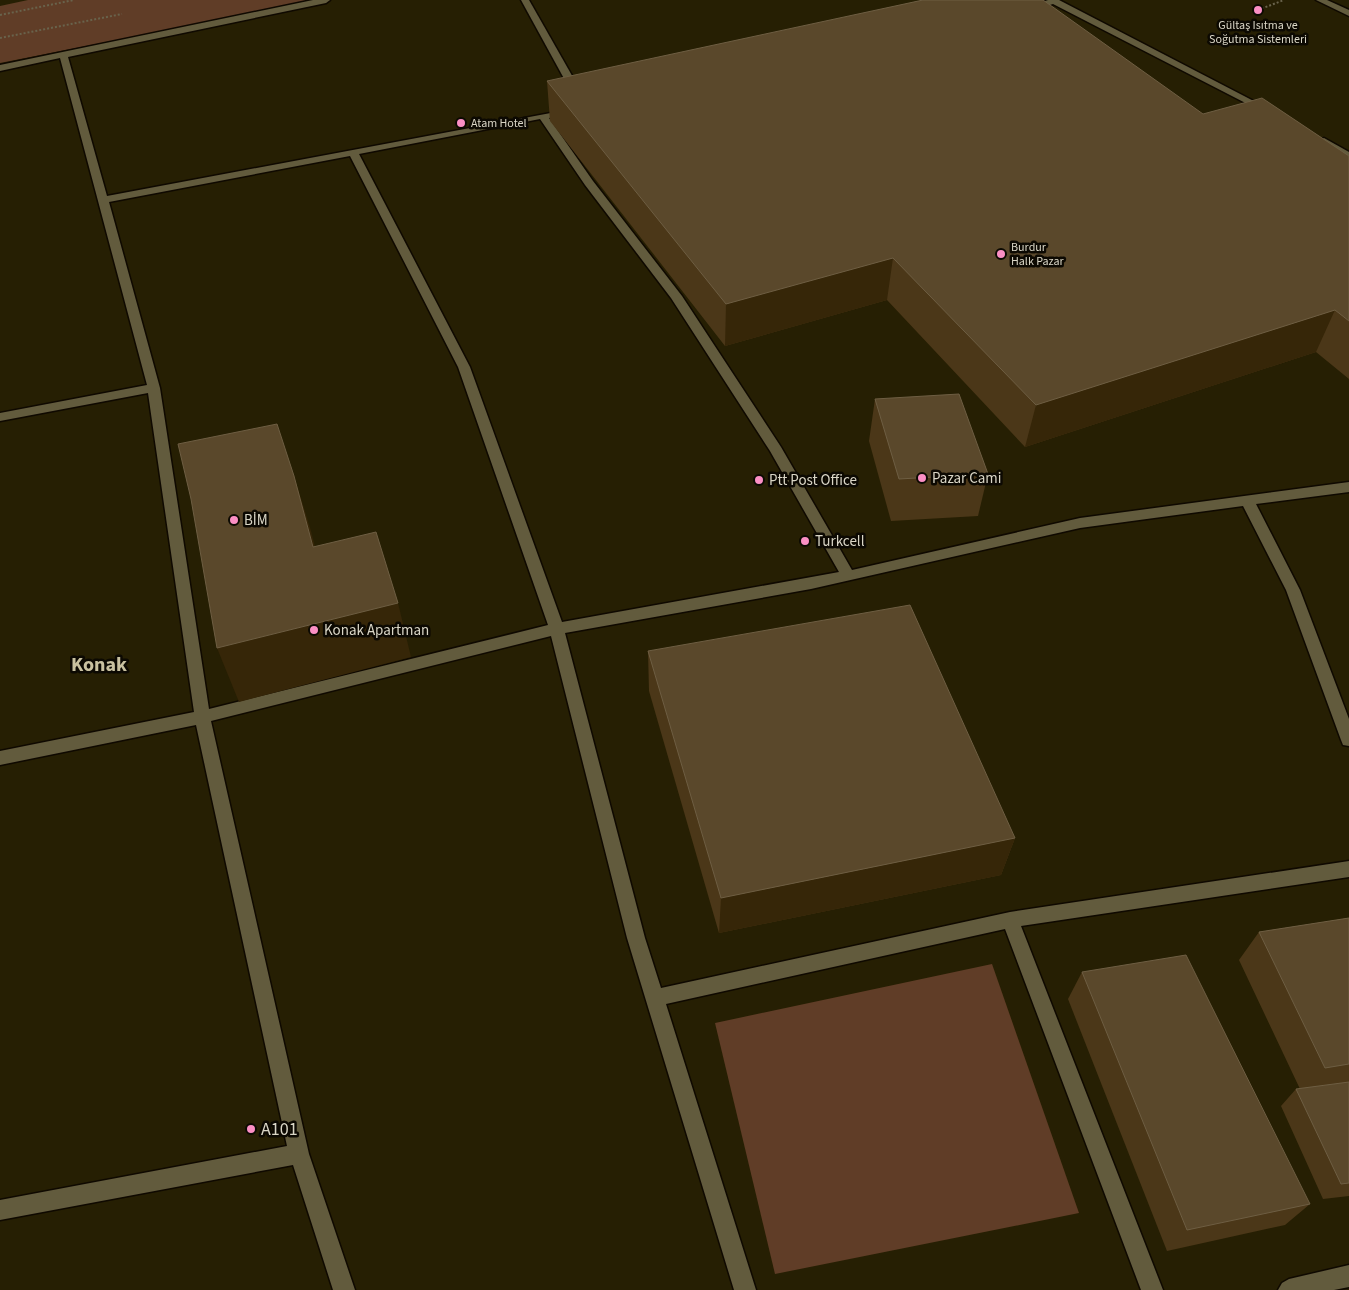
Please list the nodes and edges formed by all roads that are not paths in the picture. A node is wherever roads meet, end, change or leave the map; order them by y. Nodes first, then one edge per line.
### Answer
1 (326, 0) edge
2 (525, 0) edge
3 (1053, 0) edge
4 (1320, 0) edge
5 (1019, 12) edge
6 (1349, 13) edge
7 (63, 54) junction
8 (0, 68) edge
9 (544, 116) junction
10 (1278, 116) edge
11 (1318, 138) edge
12 (352, 152) junction
13 (1349, 156) edge
14 (104, 200) junction
15 (154, 388) junction
16 (0, 417) edge
17 (1349, 488) edge
18 (1247, 500) junction
19 (848, 576) junction
20 (556, 629) junction
21 (202, 717) junction
22 (1349, 740) edge
23 (0, 758) edge
24 (1349, 869) edge
25 (1010, 920) junction
26 (656, 998) junction
27 (299, 1154) junction
28 (0, 1210) edge
29 (1349, 1276) edge
30 (344, 1290) edge
31 (745, 1290) edge
32 (1152, 1290) edge
33 (1289, 1290) edge

1 - 7 street
2 - 9 street
3 - 5 street
3 - 10 street
4 - 6 street
7 - 8 street
7 - 14 street
9 - 12 street
9 - 19 street
11 - 13 street
12 - 14 street
12 - 20 street
14 - 15 street
15 - 16 street
15 - 21 street
17 - 18 street
18 - 19 street
18 - 22 street
19 - 20 street
20 - 21 street
20 - 26 street
21 - 23 street
21 - 27 street
24 - 25 street
25 - 26 street
25 - 32 street
26 - 31 street
27 - 28 street
27 - 30 street
29 - 33 street

